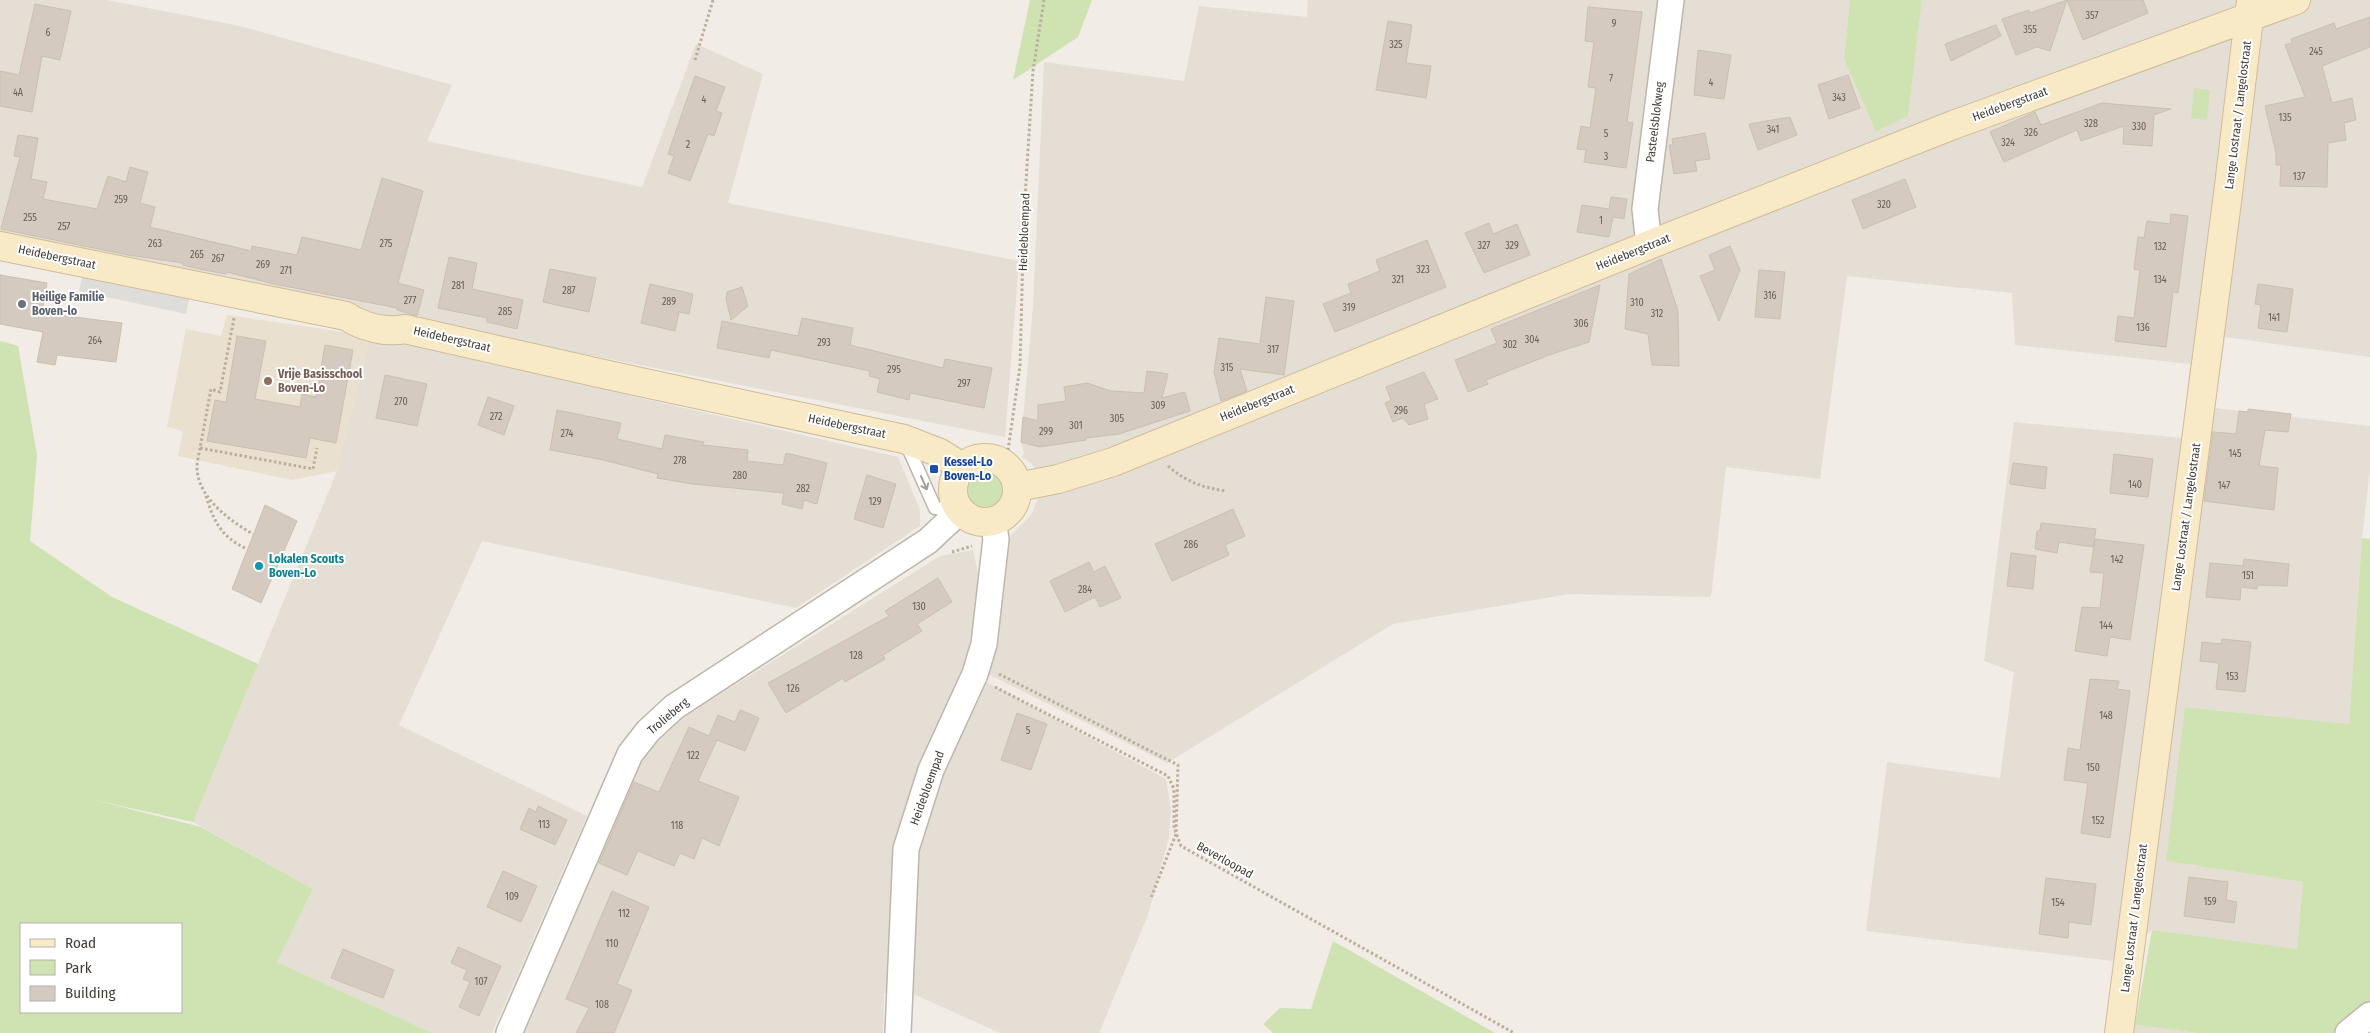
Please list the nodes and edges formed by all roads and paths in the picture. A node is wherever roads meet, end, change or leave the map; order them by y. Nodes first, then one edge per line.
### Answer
1 (713, 0) edge
2 (1044, 0) edge
3 (1671, 0) edge
4 (2296, 0) edge
5 (2250, 9) edge
6 (695, 60) dead end
7 (1649, 245) junction
8 (0, 246) edge
9 (236, 310) dead end
10 (904, 438) junction
11 (1152, 446) junction
12 (200, 448) junction
13 (317, 448) dead end
14 (962, 467) junction
15 (1012, 476) junction
16 (1226, 491) dead end
17 (205, 493) junction
18 (960, 511) junction
19 (992, 522) junction
20 (253, 534) dead end
21 (247, 549) dead end
22 (977, 668) junction
23 (1176, 834) junction
24 (1151, 898) dead end
25 (2370, 1015) edge
26 (509, 1033) edge
27 (898, 1033) edge
28 (1514, 1033) edge
29 (2119, 1033) edge
30 (2348, 1033) edge

1 - 6 path
2 - 15 path, Heidebloempad
3 - 7 street, Pasteelsblokweg
4 - 5 street, Heidebergstraat
5 - 7 street, Heidebergstraat
5 - 29 street, Lange Lostraat / Langelostraat
7 - 11 street, Heidebergstraat
8 - 10 street, Heidebergstraat
9 - 12 path
10 - 14 street, Heidebergstraat
10 -> 18 lane
11 - 15 street, Heidebergstraat
11 - 16 path
12 - 13 path
12 - 17 path
14 - 15 street
14 - 18 street
15 - 19 street
17 - 20 path
17 - 21 path
18 - 19 street
18 - 26 street, Trolieberg
19 - 22 street, Heidebloempad
22 - 23 path
22 - 23 path
22 - 27 street, Heidebloempad
23 - 24 path
23 - 28 path, Beverloopad
25 - 30 street

